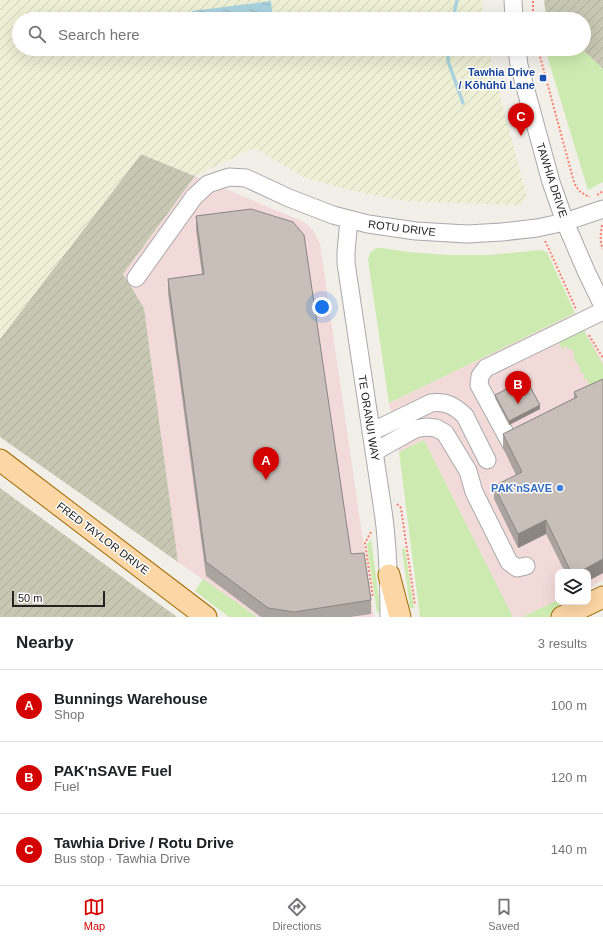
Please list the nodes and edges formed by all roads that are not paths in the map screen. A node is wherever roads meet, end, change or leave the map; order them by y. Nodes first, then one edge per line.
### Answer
1 (513, 0) edge
2 (514, 12) edge
3 (518, 56) edge
4 (599, 212) edge
5 (349, 220) junction
6 (565, 222) junction
7 (136, 278) dead end
8 (603, 306) edge
9 (603, 311) edge
10 (371, 432) junction
11 (511, 444) edge
12 (374, 452) junction
13 (0, 460) edge
14 (487, 460) dead end
15 (526, 566) dead end
16 (389, 575) junction
17 (603, 597) edge
18 (408, 612) edge
19 (206, 617) edge
20 (389, 617) edge
21 (562, 617) edge

1 - 2 street
3 - 6 street, TAWHIA DRIVE
4 - 6 street, ROTU DRIVE
5 - 6 street, ROTU DRIVE
5 - 7 street, ROTU DRIVE
5 - 10 street, TE ORANUI WAY
6 - 8 street, TAWHIA DRIVE
9 - 11 street
10 - 12 street, TE ORANUI WAY
10 - 14 street
12 - 15 street
12 - 16 street, TE ORANUI WAY
13 - 19 main road, FRED TAYLOR DRIVE
16 - 18 main road
16 - 20 street, TE ORANUI WAY
17 - 21 main road

